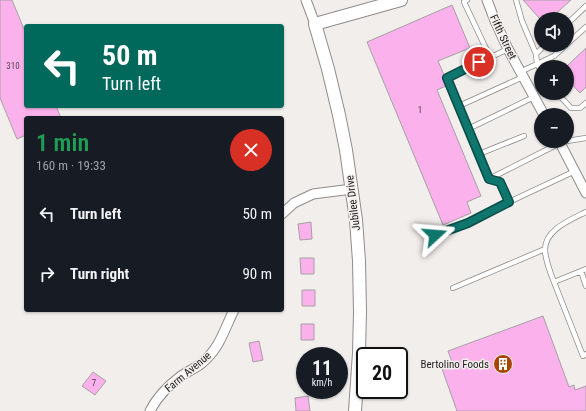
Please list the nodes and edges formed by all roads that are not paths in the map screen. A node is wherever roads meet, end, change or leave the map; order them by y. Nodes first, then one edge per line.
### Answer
1 (306, 0) edge
2 (401, 0) edge
3 (467, 0) edge
4 (488, 0) edge
5 (516, 0) edge
6 (586, 6) edge
7 (574, 17) edge
8 (315, 24) junction
9 (586, 27) edge
10 (574, 37) edge
11 (508, 49) junction
12 (558, 52) edge
13 (536, 54) joint
14 (490, 57) junction
15 (537, 60) edge
16 (546, 60) edge
17 (534, 66) edge
18 (522, 74) junction
19 (534, 97) joint
20 (564, 100) edge
21 (586, 103) edge
22 (459, 106) junction
23 (468, 129) junction
24 (524, 136) dead end
25 (586, 138) edge
26 (574, 140) edge
27 (550, 148) edge
28 (565, 148) edge
29 (479, 154) junction
30 (575, 172) junction
31 (489, 179) junction
32 (352, 189) junction
33 (586, 193) edge
34 (509, 202) junction
35 (284, 212) edge
36 (586, 212) edge
37 (435, 235) dead end
38 (545, 249) junction
39 (583, 270) edge
40 (554, 282) junction
41 (586, 286) edge
42 (453, 288) dead end
43 (233, 312) edge
44 (586, 354) edge
45 (150, 411) edge
46 (355, 411) edge

1 - 8 street, Jubilee Drive
2 - 8 street
3 - 14 lane
4 - 11 street, Fifth Street
5 - 13 lane
6 - 7 lane
8 - 32 street, Jubilee Drive
9 - 10 lane
11 - 14 lane
11 - 18 street, Fifth Street
12 - 16 lane
13 - 15 lane
14 - 22 lane
17 - 18 lane
18 - 19 street, Fifth Street
18 - 22 lane
19 - 23 lane
20 - 21 lane
22 - 23 lane
23 - 29 lane
24 - 29 lane
25 - 26 lane
27 - 31 lane
28 - 30 street
29 - 31 lane
30 - 33 street
30 - 34 lane
31 - 34 lane
32 - 35 street
32 - 46 street, Jubilee Drive
34 - 37 lane
36 - 38 lane
38 - 40 lane
38 - 42 lane
39 - 40 lane
39 - 41 lane
40 - 44 lane
43 - 45 street, Farm Avenue

